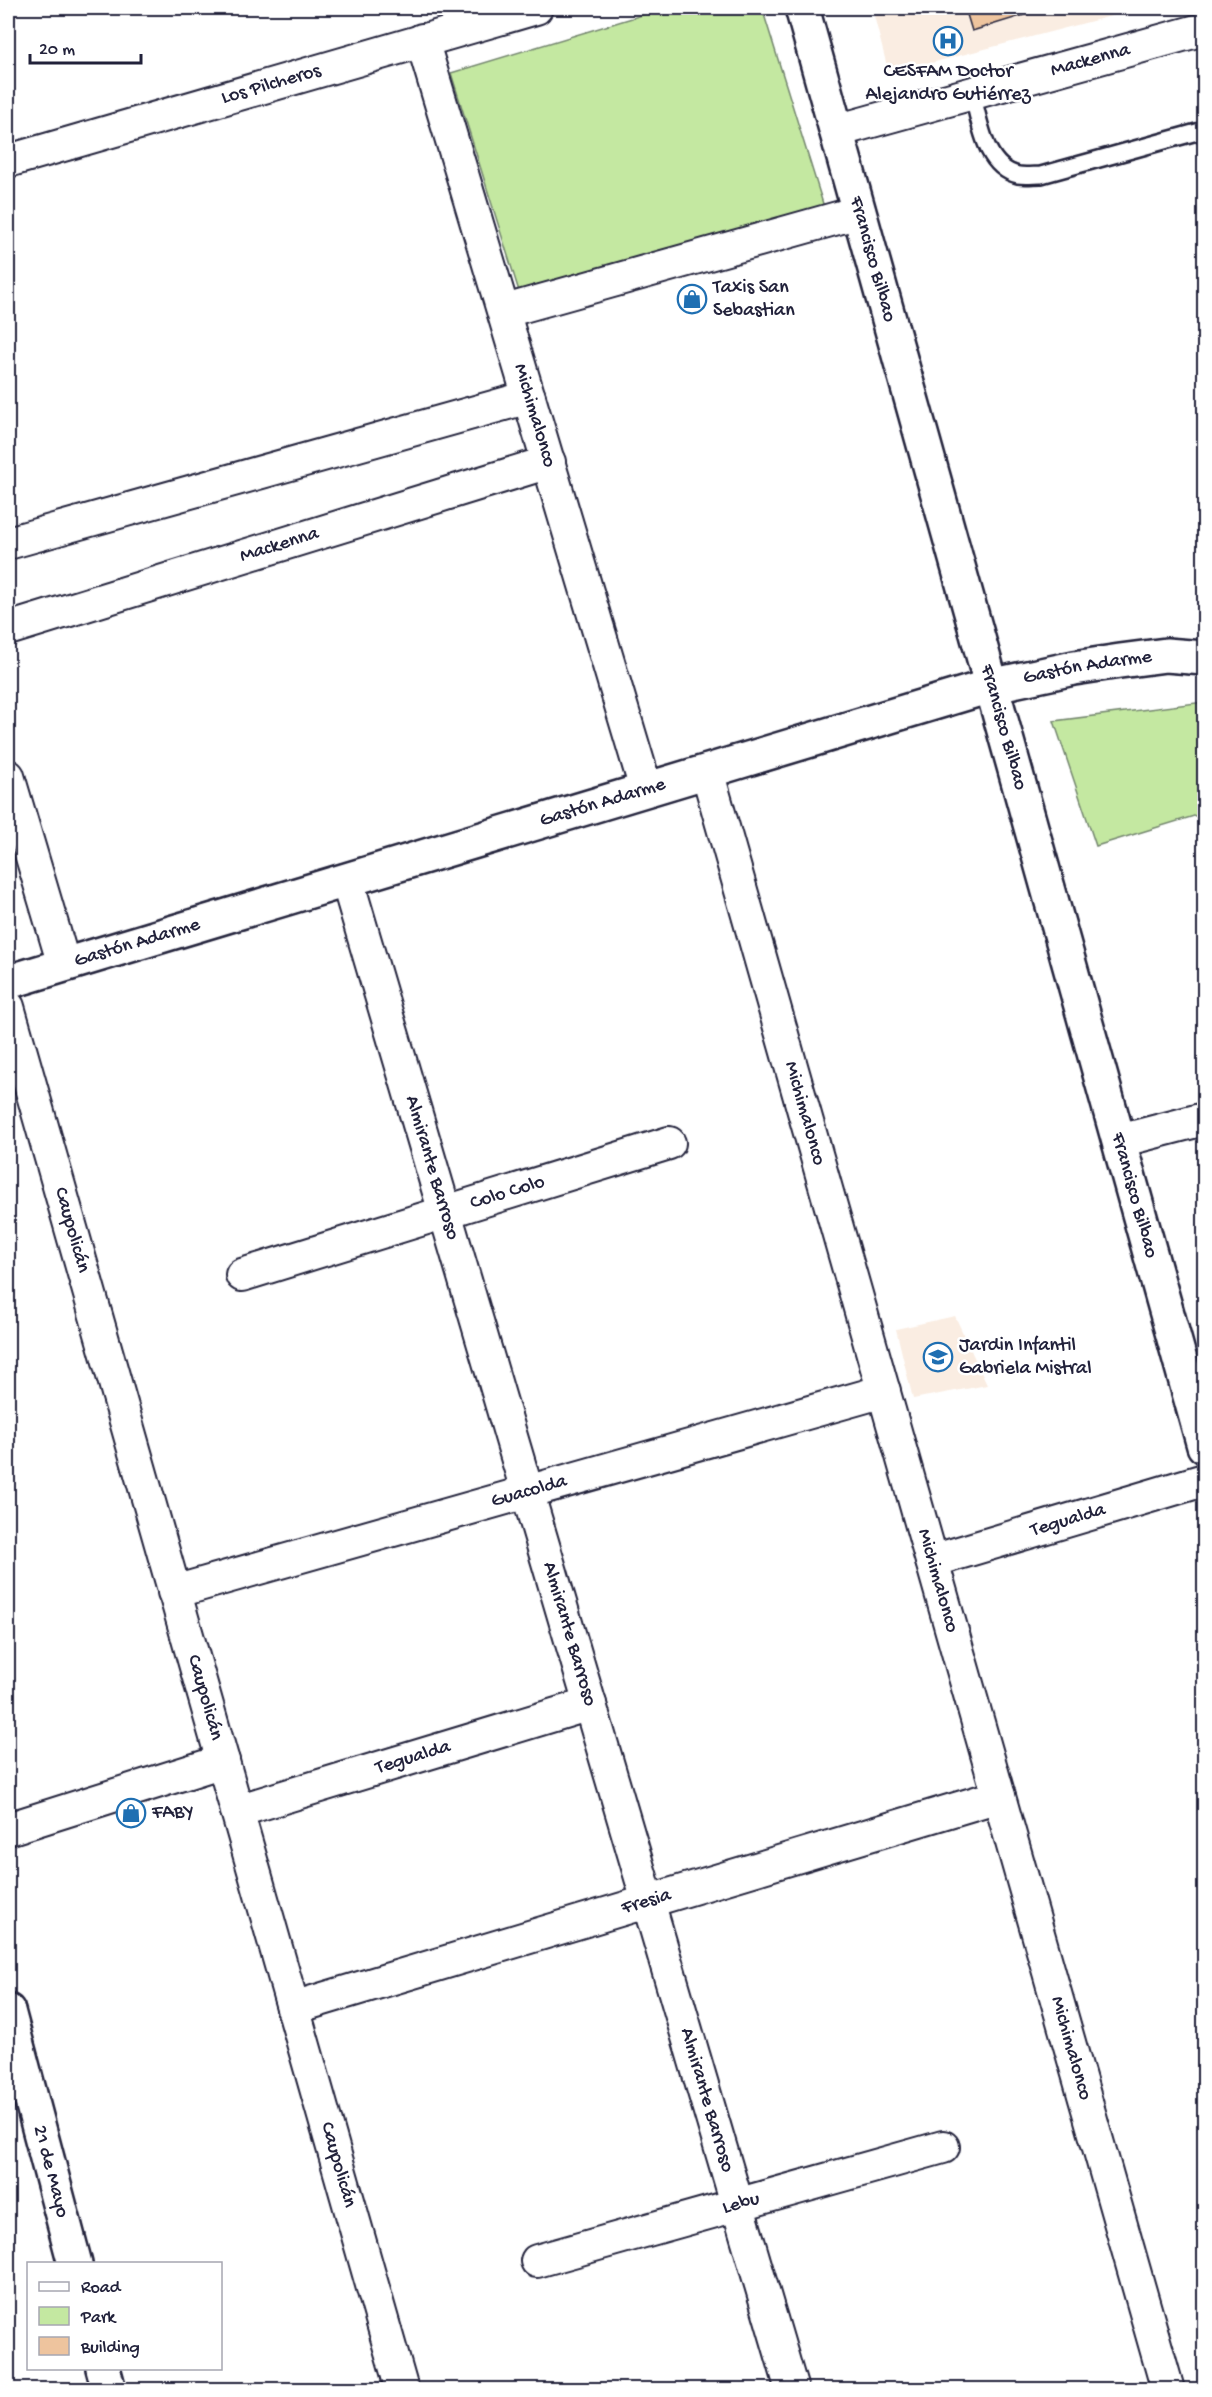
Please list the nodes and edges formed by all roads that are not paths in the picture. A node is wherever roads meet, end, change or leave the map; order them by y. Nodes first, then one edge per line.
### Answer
1 (536, 8) edge
2 (802, 8) edge
3 (1204, 29) edge
4 (422, 40) junction
5 (972, 93) junction
6 (1204, 130) edge
7 (836, 131) junction
8 (8, 161) edge
9 (859, 212) junction
10 (505, 311) junction
11 (529, 397) junction
12 (549, 462) junction
13 (8, 543) edge
14 (8, 628) edge
15 (1204, 658) edge
16 (990, 686) junction
17 (707, 771) junction
18 (8, 776) edge
19 (646, 789) junction
20 (347, 880) junction
21 (64, 965) junction
22 (8, 981) edge
23 (8, 1007) edge
24 (1204, 1119) edge
25 (1119, 1142) junction
26 (669, 1143) dead end
27 (445, 1212) junction
28 (242, 1275) dead end
29 (884, 1391) junction
30 (1204, 1446) edge
31 (1204, 1480) edge
32 (528, 1493) junction
33 (932, 1561) junction
34 (174, 1593) junction
35 (590, 1704) junction
36 (223, 1761) junction
37 (999, 1796) junction
38 (237, 1811) junction
39 (8, 1829) edge
40 (648, 1902) junction
41 (293, 2008) junction
42 (8, 2011) edge
43 (943, 2147) dead end
44 (738, 2205) junction
45 (537, 2261) dead end
46 (74, 2262) edge
47 (104, 2370) edge
48 (109, 2390) edge
49 (402, 2390) edge
50 (792, 2390) edge
51 (1168, 2390) edge

1 - 4 street, Los Pilcheros
2 - 7 street, Francisco Bilbao
3 - 5 street, Mackenna
4 - 8 street, Los Pilcheros
4 - 10 street, Michimalonco
5 - 6 lane
5 - 7 street, Mackenna
7 - 9 street, Francisco Bilbao
9 - 10 street
9 - 16 street, Francisco Bilbao
10 - 11 street, Michimalonco
11 - 12 street, Michimalonco
11 - 13 street
12 - 14 street, Mackenna
12 - 19 street, Michimalonco
15 - 16 street, Gastón Adarme
16 - 17 street, Gastón Adarme
16 - 25 street, Francisco Bilbao
17 - 19 street, Gastón Adarme
17 - 29 street, Michimalonco
18 - 21 street
19 - 20 street, Gastón Adarme
20 - 21 street, Gastón Adarme
20 - 27 street, Almirante Barroso
21 - 22 street, Gastón Adarme
23 - 34 street, Caupolicán
24 - 25 street
25 - 30 street, Francisco Bilbao
26 - 27 street, Colo Colo
27 - 28 street, Colo Colo
27 - 32 street, Almirante Barroso
29 - 32 street, Guacolda
29 - 33 street, Michimalonco
31 - 33 street, Tegualda
32 - 34 street, Guacolda
32 - 35 street, Almirante Barroso
33 - 37 street, Michimalonco
34 - 36 street, Caupolicán
35 - 38 street, Tegualda
35 - 40 street, Almirante Barroso
36 - 38 street, Caupolicán
36 - 39 street
37 - 40 street, Fresia
37 - 51 street, Michimalonco
38 - 41 street, Caupolicán
40 - 41 street, Fresia
40 - 44 street, Almirante Barroso
41 - 49 street, Caupolicán
42 - 46 street, 21 de Mayo
43 - 44 street, Lebu
44 - 45 street, Lebu
44 - 50 street, Almirante Barroso
47 - 48 street

